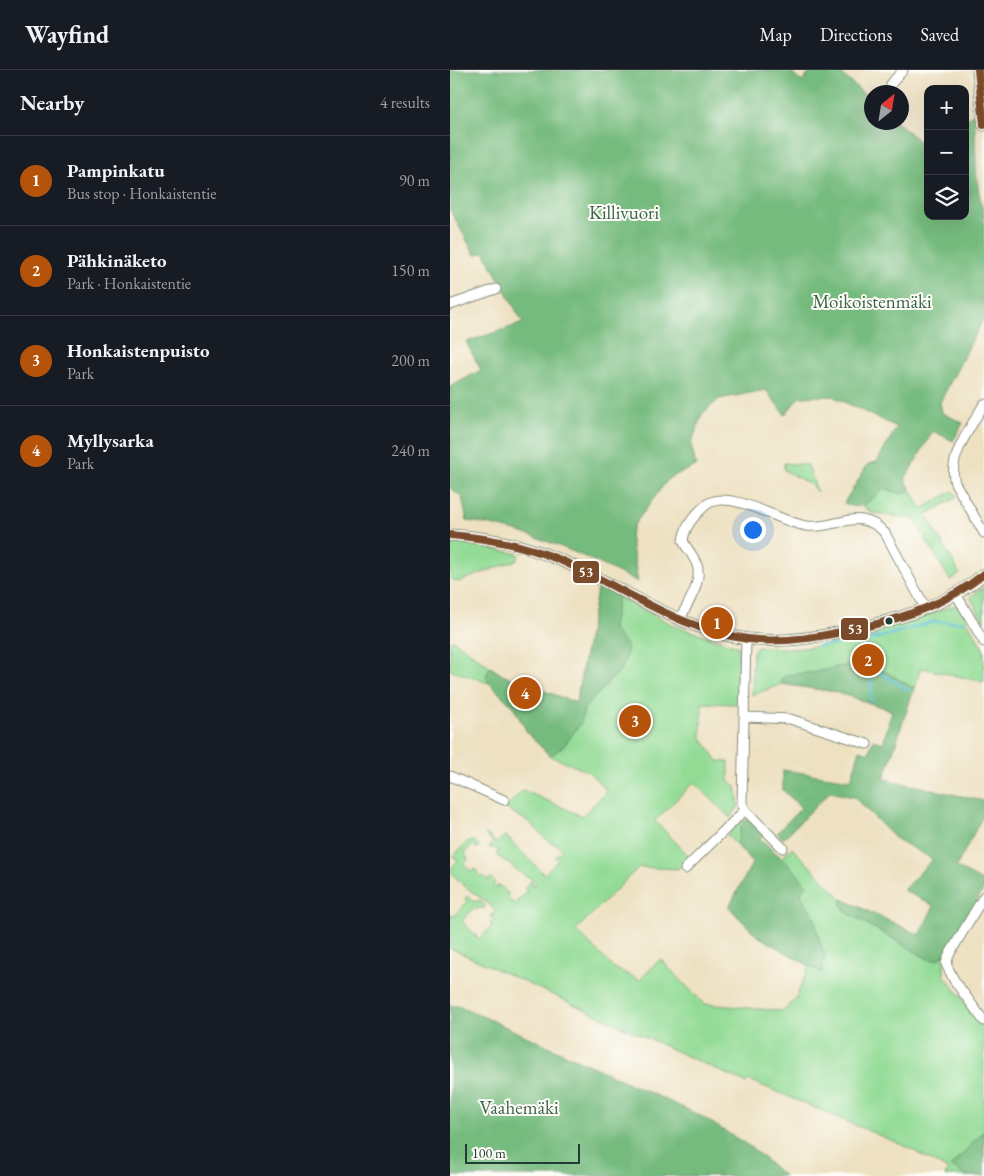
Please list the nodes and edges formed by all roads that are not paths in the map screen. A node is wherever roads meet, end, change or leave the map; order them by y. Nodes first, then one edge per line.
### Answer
1 (903, 70) edge
2 (978, 70) edge
3 (891, 84) dead end
4 (984, 121) edge
5 (984, 125) edge
6 (496, 289) dead end
7 (450, 305) edge
8 (984, 404) edge
9 (984, 533) edge
10 (450, 535) edge
11 (984, 574) edge
12 (956, 594) junction
13 (926, 608) junction
14 (680, 619) junction
15 (746, 639) junction
16 (984, 642) edge
17 (745, 717) junction
18 (867, 744) dead end
19 (450, 776) edge
20 (504, 800) dead end
21 (745, 810) junction
22 (783, 848) dead end
23 (685, 869) dead end
24 (984, 896) edge
25 (984, 1021) edge

1 - 3 street
2 - 4 street
4 - 5 street
6 - 7 street
8 - 9 street
10 - 14 street
11 - 12 street
12 - 13 street
12 - 16 street
13 - 14 street
13 - 15 street
14 - 15 street
15 - 17 street
17 - 18 street
17 - 21 street
19 - 20 street
21 - 22 street
21 - 23 street
24 - 25 street

